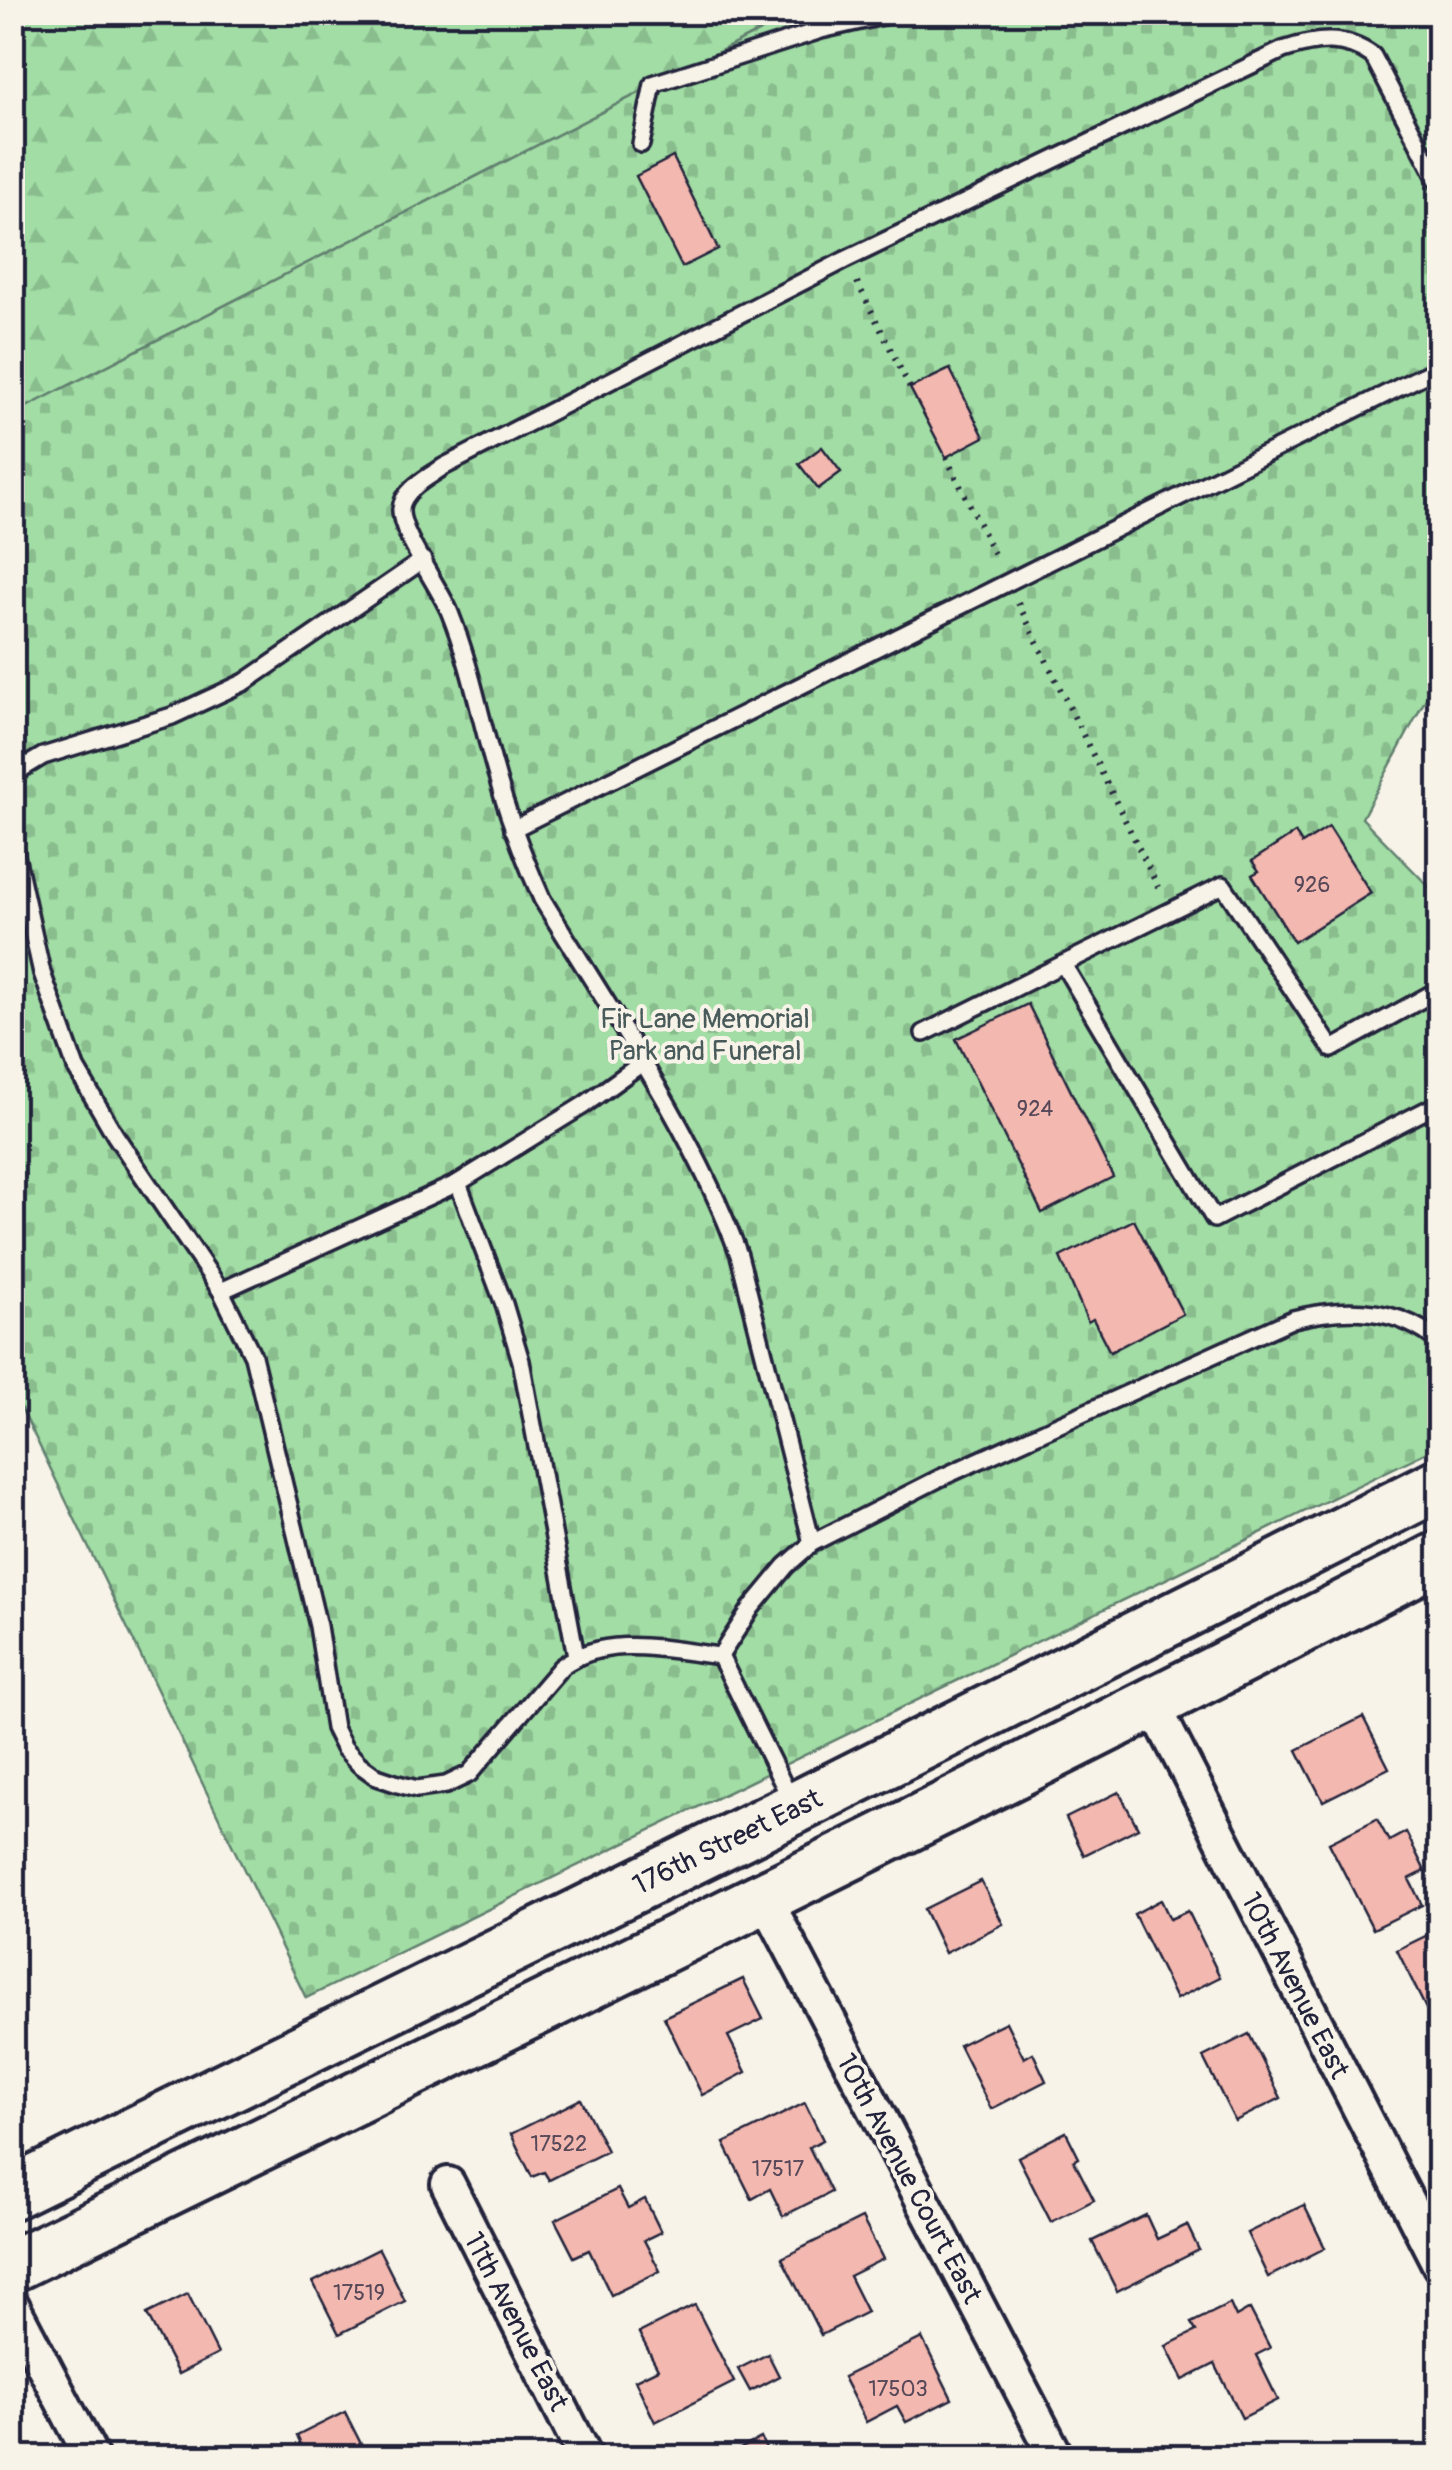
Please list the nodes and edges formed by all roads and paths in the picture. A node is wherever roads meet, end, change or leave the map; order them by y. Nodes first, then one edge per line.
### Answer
1 (900, 12) edge
2 (641, 144) dead end
3 (1440, 185) edge
4 (845, 260) junction
5 (1440, 367) edge
6 (910, 388) dead end
7 (946, 457) dead end
8 (422, 560) junction
9 (1008, 582) junction
10 (12, 780) edge
11 (512, 828) junction
12 (12, 838) edge
13 (1170, 911) junction
14 (1062, 964) junction
15 (1440, 990) edge
16 (924, 1032) dead end
17 (642, 1063) junction
18 (1440, 1103) edge
19 (458, 1183) junction
20 (221, 1291) junction
21 (1440, 1343) edge
22 (1440, 1484) edge
23 (812, 1543) junction
24 (1440, 1557) edge
25 (576, 1656) junction
26 (720, 1656) junction
27 (1153, 1704) junction
28 (795, 1808) junction
29 (764, 1898) junction
30 (270, 2066) junction
31 (448, 2184) dead end
32 (12, 2193) edge
33 (12, 2234) edge
34 (12, 2266) edge
35 (1440, 2266) edge
36 (12, 2305) edge
37 (92, 2458) edge
38 (586, 2458) edge
39 (1056, 2458) edge

1 - 2 lane
3 - 4 lane
4 - 6 path
4 - 8 lane
5 - 9 lane
7 - 9 path
8 - 10 lane
8 - 11 lane
9 - 11 lane
9 - 13 path
11 - 17 lane
12 - 20 lane
13 - 14 lane
13 - 15 lane
14 - 16 lane
14 - 18 lane
17 - 19 lane
17 - 23 lane
19 - 20 lane
19 - 25 lane
20 - 25 lane
21 - 23 lane
22 - 28 main road, 176th Street East
23 - 26 lane
24 - 27 main road
25 - 26 lane
26 - 28 lane
27 - 29 main road
27 - 35 street, 10th Avenue East
28 - 30 main road, 176th Street East
29 - 34 main road
29 - 39 street, 10th Avenue Court East
30 - 32 main road, 176th Street East
30 - 33 main road
31 - 38 street, 11th Avenue East
36 - 37 street

